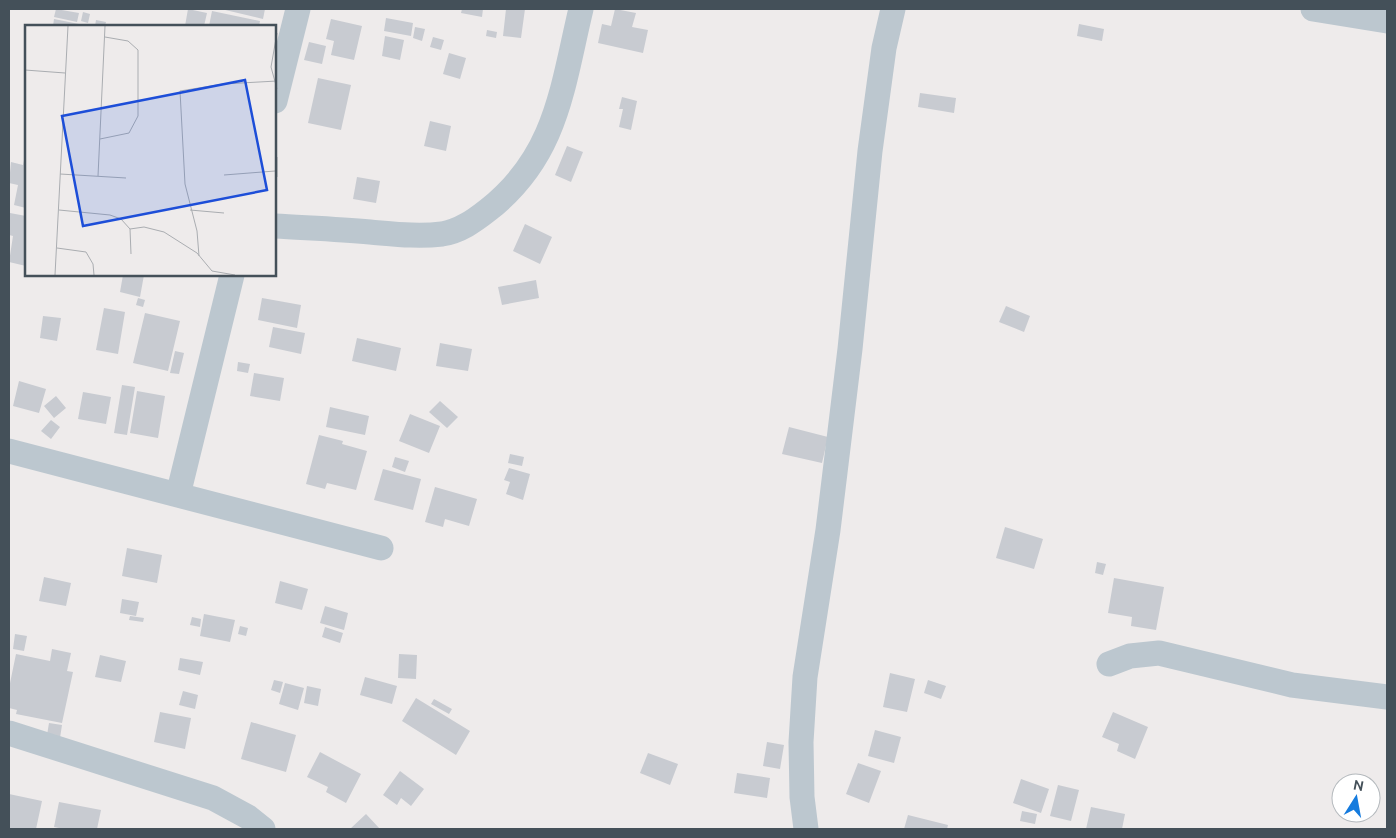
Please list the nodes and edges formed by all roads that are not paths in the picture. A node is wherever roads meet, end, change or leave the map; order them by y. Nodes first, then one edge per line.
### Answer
1 (298, 9) edge
2 (581, 9) edge
3 (893, 9) edge
4 (1313, 9) edge
5 (1387, 21) edge
6 (276, 97) edge
7 (276, 226) edge
8 (232, 276) edge
9 (9, 451) edge
10 (178, 495) junction
11 (381, 548) dead end
12 (1109, 664) dead end
13 (1387, 697) edge
14 (9, 734) edge
15 (263, 829) edge
16 (806, 829) edge

1 - 6 street
2 - 7 street
3 - 16 street
4 - 5 street
8 - 10 street
9 - 10 street
10 - 11 street
12 - 13 street
14 - 15 street

